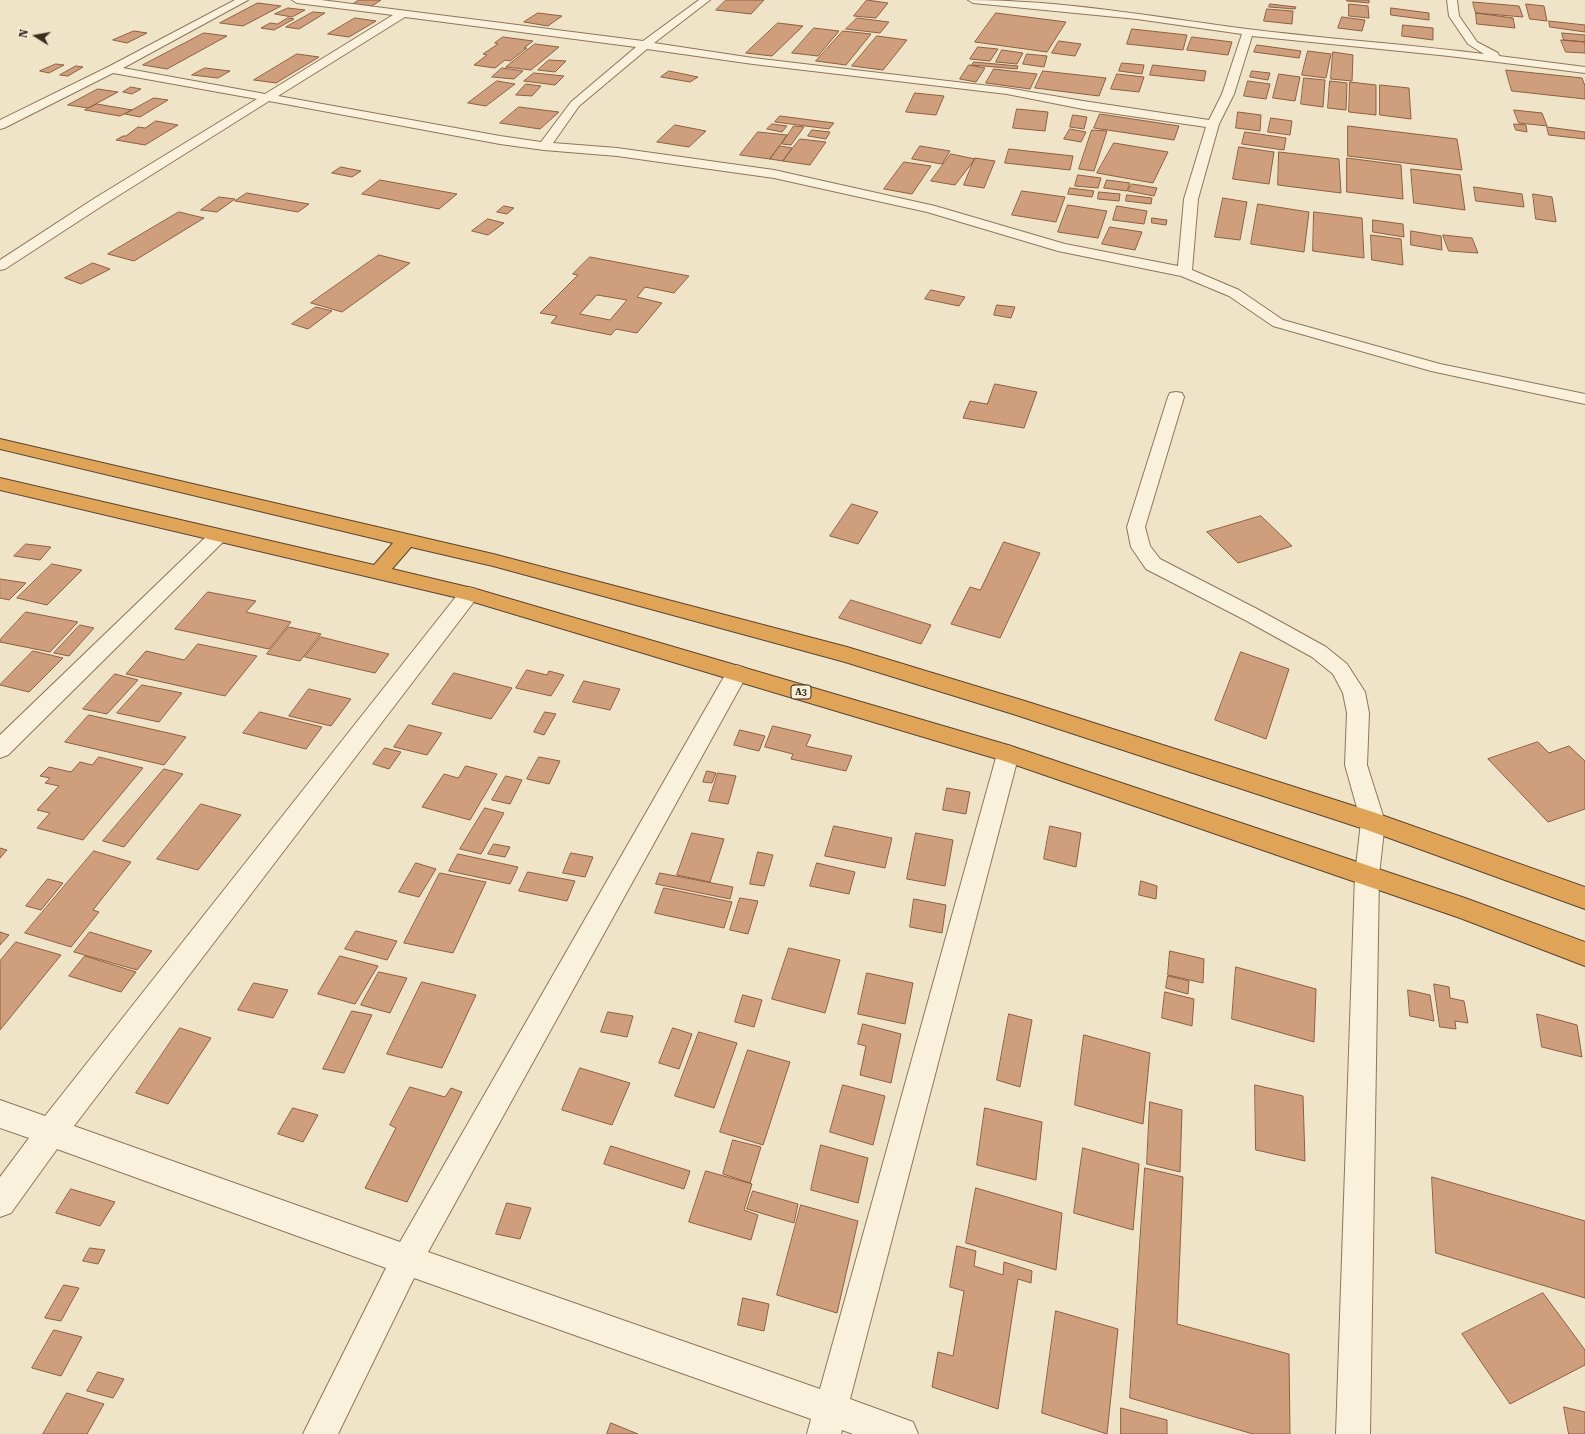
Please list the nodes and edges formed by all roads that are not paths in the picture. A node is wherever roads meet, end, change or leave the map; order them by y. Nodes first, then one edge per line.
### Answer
1 (243, 0) edge
2 (297, 0) edge
3 (705, 0) edge
4 (973, 0) edge
5 (1452, 0) edge
6 (990, 1) edge
7 (402, 14) junction
8 (1248, 32) junction
9 (645, 45) junction
10 (1502, 60) junction
11 (112, 69) junction
12 (1585, 70) edge
13 (266, 98) junction
14 (1213, 124) junction
15 (0, 125) edge
16 (544, 146) junction
17 (0, 266) edge
18 (1185, 272) junction
19 (1176, 397) dead end
20 (1585, 399) edge
21 (0, 444) edge
22 (0, 484) edge
23 (218, 536) junction
24 (406, 540) junction
25 (379, 572) junction
26 (469, 594) junction
27 (737, 673) junction
28 (0, 749) edge
29 (1008, 754) junction
30 (1373, 822) junction
31 (1367, 875) junction
32 (1585, 898) edge
33 (1585, 954) edge
34 (0, 1114) edge
35 (51, 1132) junction
36 (0, 1202) edge
37 (407, 1260) junction
38 (827, 1422) edge
39 (320, 1434) edge
40 (901, 1434) edge
41 (1353, 1434) edge

1 - 11 street
2 - 7 street
3 - 9 street
4 - 6 street
5 - 10 street
6 - 8 street
7 - 9 street
7 - 13 street
8 - 10 street
8 - 14 street
9 - 14 street
9 - 16 street
10 - 12 street
11 - 13 street
11 - 15 street
13 - 16 street
13 - 17 street
14 - 18 street
16 - 18 street
18 - 20 street
19 - 30 street
21 - 24 highway
22 - 23 highway, A3
23 - 25 highway, A3
23 - 28 street
24 - 25 highway
24 - 30 highway
25 - 26 highway, A3
26 - 27 highway, A3
26 - 35 street
27 - 29 highway, A3
27 - 37 street
29 - 31 highway, A3
29 - 38 street
30 - 31 street
30 - 32 highway
31 - 33 highway, A3
31 - 41 street
34 - 35 street
35 - 36 street
35 - 37 street
37 - 38 street
37 - 39 street
38 - 40 street

